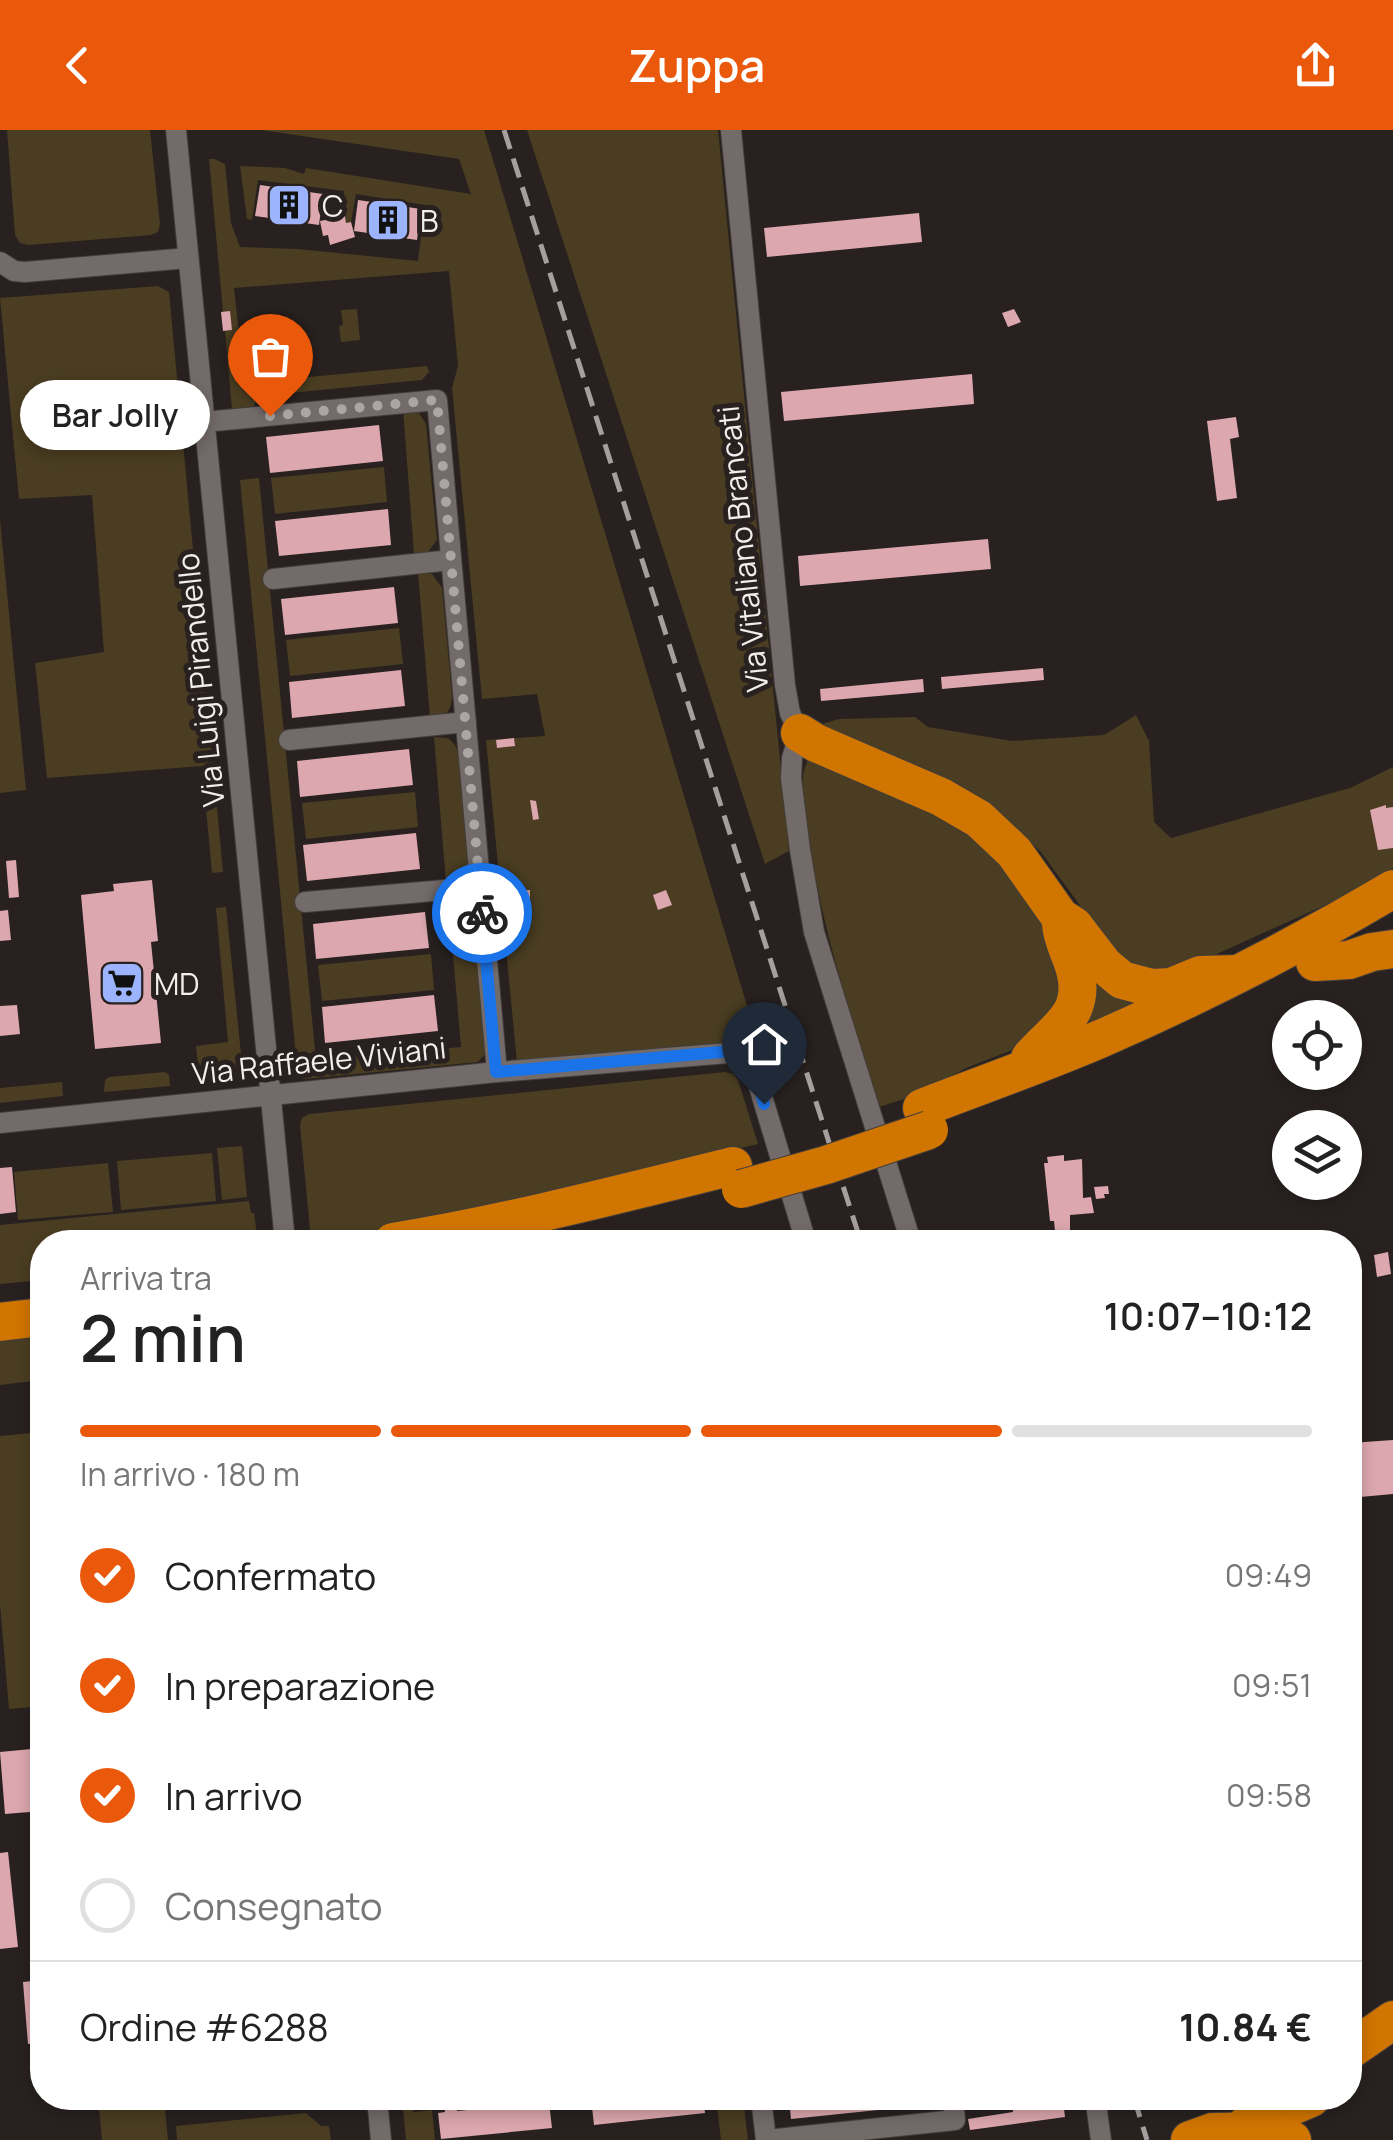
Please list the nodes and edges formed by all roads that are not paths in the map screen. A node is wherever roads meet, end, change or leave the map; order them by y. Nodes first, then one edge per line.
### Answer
1 (176, 130) edge
2 (731, 130) edge
3 (188, 258) junction
4 (0, 262) edge
5 (204, 422) junction
6 (451, 560) junction
7 (272, 579) dead end
8 (466, 722) junction
9 (800, 733) junction
10 (289, 740) dead end
11 (480, 887) junction
12 (1393, 889) edge
13 (305, 902) dead end
14 (1060, 916) junction
15 (1393, 917) edge
16 (1393, 949) edge
17 (1315, 962) junction
18 (1236, 974) junction
19 (1019, 1071) junction
20 (496, 1072) junction
21 (270, 1096) junction
22 (926, 1119) junction
23 (0, 1123) edge
24 (737, 1178) junction
25 (283, 1230) edge
26 (462, 1230) edge
27 (557, 1230) edge
28 (802, 1230) edge
29 (906, 1230) edge
30 (30, 1295) edge
31 (0, 1299) edge
32 (30, 1319) edge
33 (0, 1322) edge
34 (1393, 2020) edge
35 (1362, 2042) edge
36 (1393, 2044) edge
37 (1362, 2066) edge
38 (378, 2110) edge
39 (762, 2110) edge
40 (954, 2110) edge
41 (1097, 2110) edge
42 (1296, 2113) edge
43 (1211, 2134) edge
44 (381, 2140) edge
45 (766, 2140) edge
46 (1101, 2140) edge

1 - 3 street, Via Luigi Pirandello
2 - 9 street, Via Vitaliano Brancati
3 - 4 street
3 - 5 street, Via Luigi Pirandello
5 - 6 street
5 - 21 street, Via Luigi Pirandello
6 - 7 street
6 - 8 street
8 - 10 street
8 - 11 street
9 - 14 highway
9 - 29 street, Via Vitaliano Brancati
11 - 13 street
11 - 20 street
12 - 18 highway
14 - 18 highway
14 - 19 highway
15 - 17 highway
16 - 17 highway
17 - 22 highway
18 - 19 highway
19 - 22 highway
20 - 21 street, Via Raffaele Viviani
20 - 28 street, Via Raffaele Viviani
21 - 23 street, Via Raffaele Viviani
21 - 25 street, Via Luigi Pirandello
22 - 24 highway, bridge
24 - 26 highway
24 - 27 highway
30 - 31 highway
32 - 33 highway
34 - 35 highway
36 - 37 highway
38 - 44 street
39 - 45 street
40 - 45 street
41 - 46 street
42 - 43 highway

